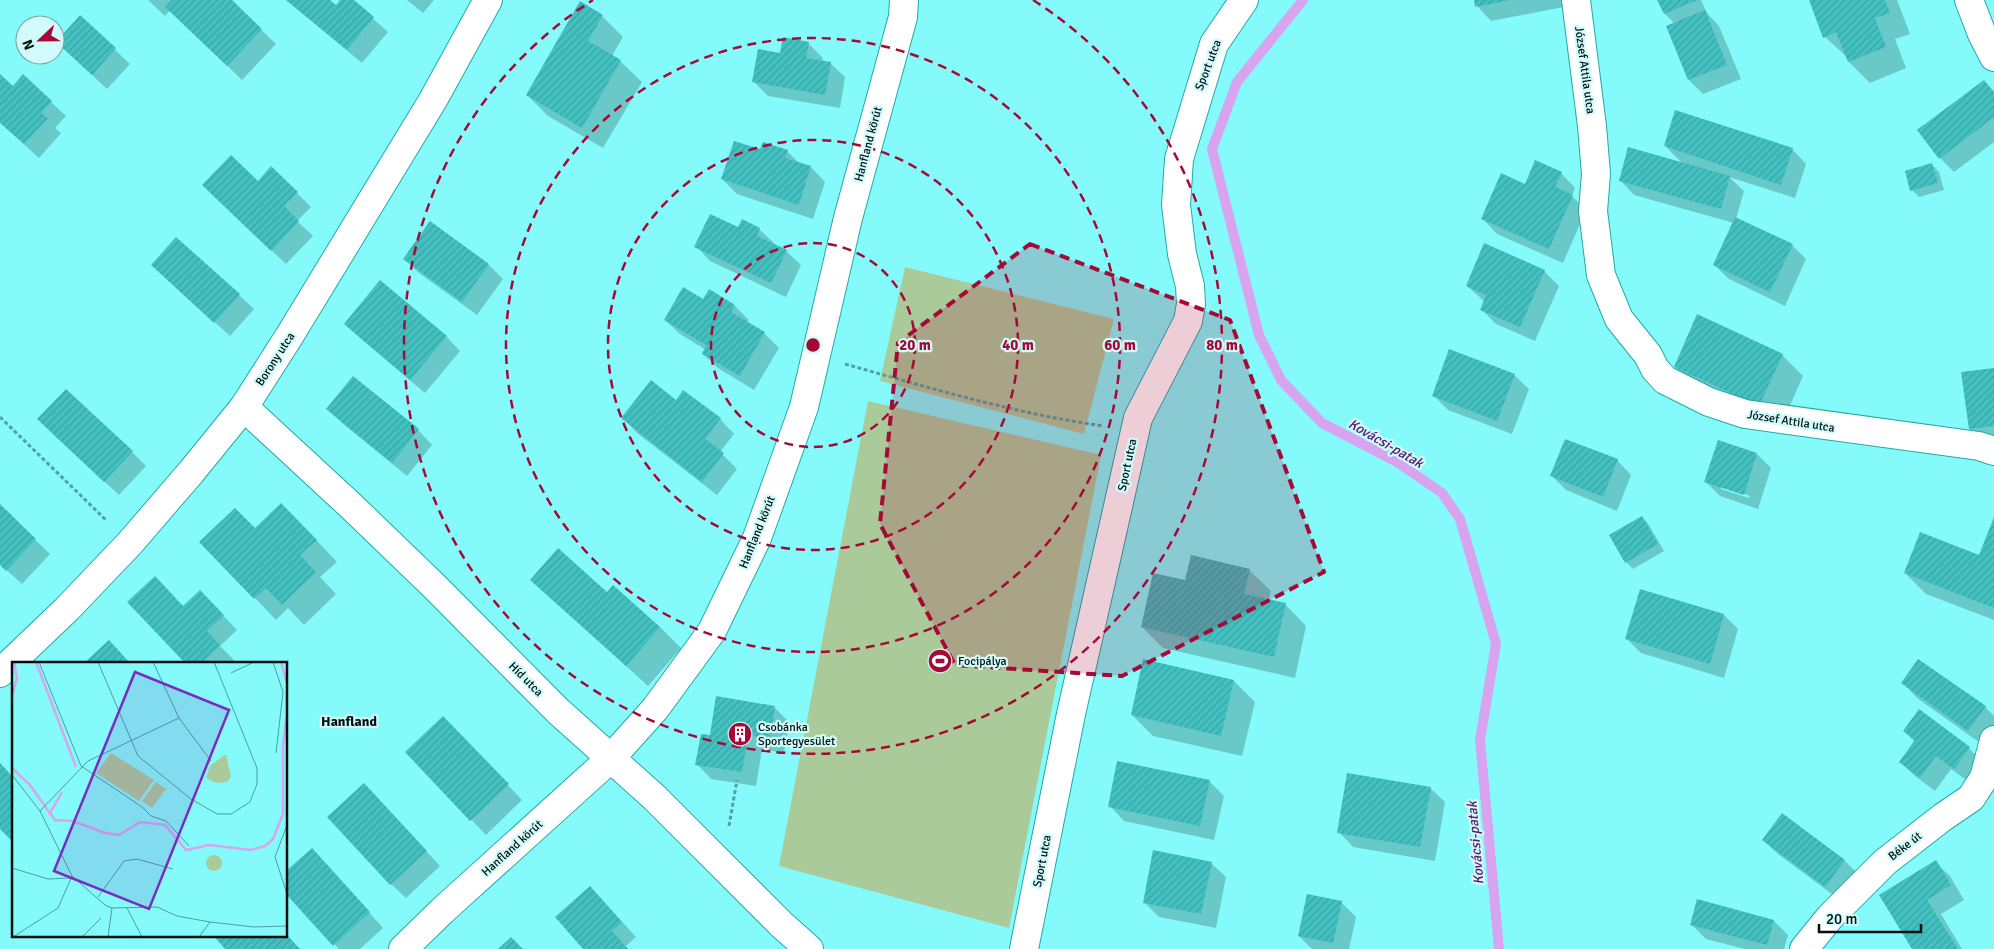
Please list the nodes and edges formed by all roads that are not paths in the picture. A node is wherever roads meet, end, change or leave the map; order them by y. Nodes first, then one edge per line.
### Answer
1 (488, 0) edge
2 (904, 0) edge
3 (1244, 0) edge
4 (1576, 0) edge
5 (1969, 0) edge
6 (1994, 57) edge
7 (244, 407) junction
8 (1994, 451) edge
9 (0, 673) edge
10 (1994, 740) edge
11 (610, 759) junction
12 (1991, 781) edge
13 (403, 949) edge
14 (809, 949) edge
15 (1024, 949) edge
16 (1804, 949) edge

1 - 7 street, Borony utca
2 - 11 street, Hanfland körút
3 - 15 street, Sport utca
4 - 8 street, József Attila utca
5 - 6 street
7 - 9 street, Borony utca
7 - 11 street, Híd utca
10 - 12 street, Béke út
11 - 13 street, Hanfland körút
11 - 14 street, Híd utca
12 - 16 street, Béke út

